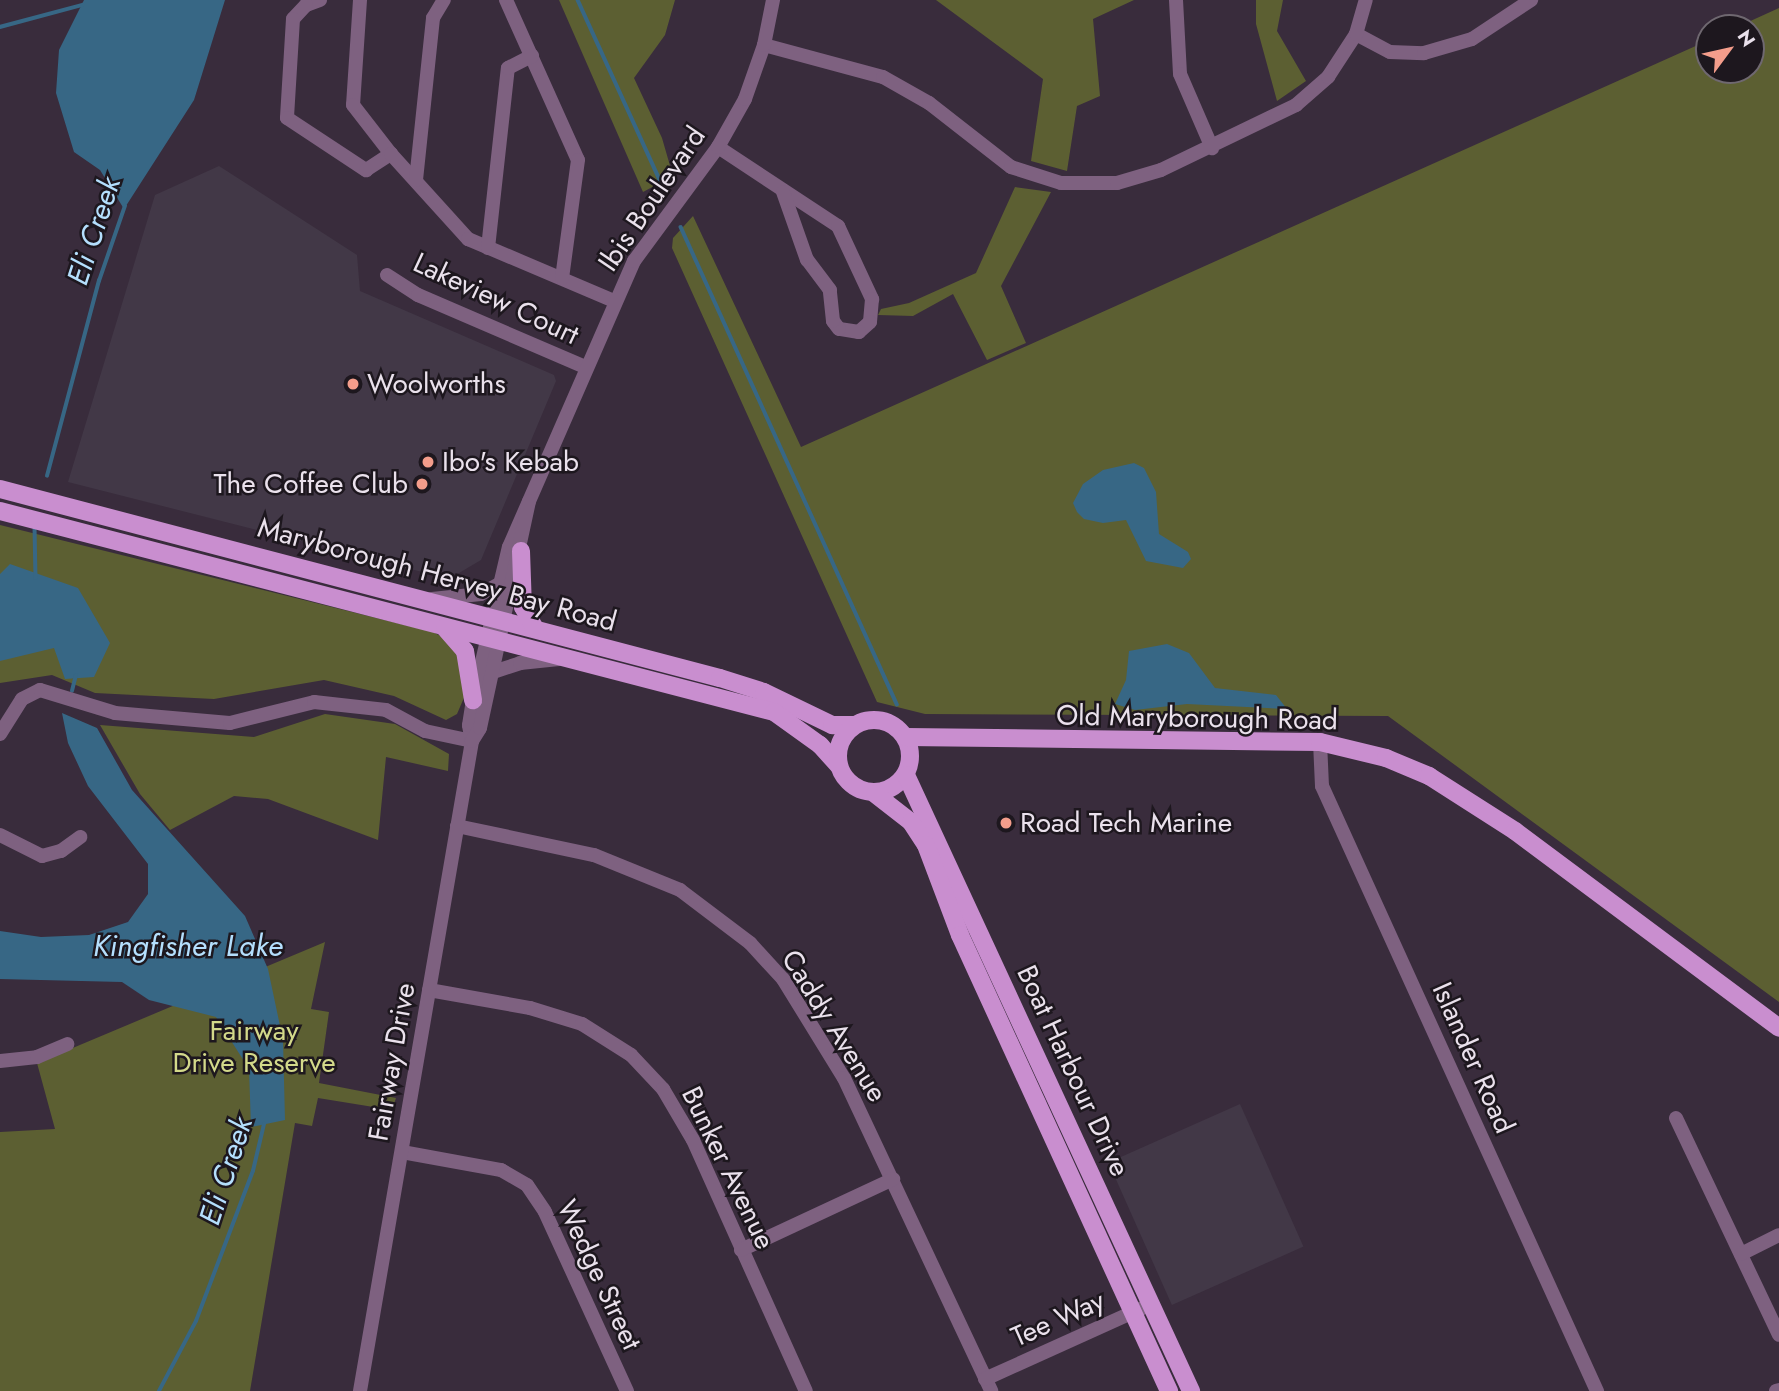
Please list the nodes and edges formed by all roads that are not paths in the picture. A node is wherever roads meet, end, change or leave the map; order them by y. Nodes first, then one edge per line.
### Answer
1 (320, 0) edge
2 (360, 0) edge
3 (444, 0) edge
4 (506, 0) edge
5 (773, 0) edge
6 (1176, 0) edge
7 (1366, 0) edge
8 (1531, 0) edge
9 (1356, 33) junction
10 (764, 45) junction
11 (532, 55) junction
12 (718, 147) junction
13 (1212, 148) junction
14 (391, 154) junction
15 (416, 180) junction
16 (783, 192) junction
17 (488, 248) junction
18 (387, 275) dead end
19 (562, 278) junction
20 (614, 301) junction
21 (585, 367) junction
22 (0, 489) edge
23 (529, 501) junction
24 (0, 510) edge
25 (521, 551) junction
26 (499, 584) junction
27 (424, 600) junction
28 (496, 620) junction
29 (443, 626) junction
30 (535, 629) junction
31 (491, 639) junction
32 (560, 659) junction
33 (490, 673) junction
34 (472, 699) junction
35 (854, 725) junction
36 (0, 734) edge
37 (906, 737) junction
38 (472, 741) junction
39 (1320, 742) junction
40 (838, 765) junction
41 (906, 775) junction
42 (875, 794) junction
43 (457, 826) junction
44 (0, 835) edge
45 (80, 837) dead end
46 (429, 990) junction
47 (1779, 1028) edge
48 (67, 1044) dead end
49 (0, 1061) edge
50 (1676, 1118) dead end
51 (402, 1152) junction
52 (893, 1179) junction
53 (1779, 1235) edge
54 (741, 1250) junction
55 (1741, 1254) junction
56 (1150, 1304) junction
57 (1133, 1312) junction
58 (1779, 1335) edge
59 (988, 1385) edge
60 (359, 1391) edge
61 (627, 1391) edge
62 (806, 1391) edge
63 (1169, 1391) edge
64 (1191, 1391) edge
65 (1597, 1391) edge

1 - 14 street
2 - 14 street
3 - 15 street
4 - 11 street
5 - 10 street, Ibis Boulevard
6 - 13 street
7 - 9 street
8 - 9 street
9 - 13 street
10 - 12 street, Ibis Boulevard
10 - 13 street
11 - 17 street
11 - 19 street
12 - 16 street
12 - 20 street, Ibis Boulevard
14 - 15 street
15 - 17 street
16 - 16 street
17 - 19 street
18 - 21 street, Lakeview Court
19 - 20 street
20 - 21 street, Ibis Boulevard
21 - 23 street, Ibis Boulevard
22 - 27 main road, Maryborough Hervey Bay Road
23 - 25 street, Ibis Boulevard
23 - 26 street, Ibis Boulevard
24 - 29 main road, Maryborough Hervey Bay Road
25 - 28 street, Ibis Boulevard
25 - 30 main road
26 - 27 street
26 - 28 street, Ibis Boulevard
27 - 28 main road, Maryborough Hervey Bay Road
28 - 30 main road, Maryborough Hervey Bay Road
28 - 31 street, Fairway Drive
29 - 31 main road, Maryborough Hervey Bay Road
29 - 34 main road
30 - 35 main road, Maryborough Hervey Bay Road
31 - 32 main road, Maryborough Hervey Bay Road
31 - 33 street, Fairway Drive
31 - 34 street, Fairway Drive
32 - 33 street
32 - 40 main road, Maryborough Hervey Bay Road
33 - 38 street, Fairway Drive
34 - 38 street, Fairway Drive
35 - 37 main road
35 - 40 main road
36 - 38 street
37 - 39 main road, Old Maryborough Road
37 - 41 main road
38 - 43 street, Fairway Drive
39 - 47 main road, Old Maryborough Road
39 - 65 street, Islander Road
40 - 42 main road
41 - 42 main road
41 - 56 main road, Boat Harbour Drive
42 - 57 main road, Boat Harbour Drive
43 - 46 street, Fairway Drive
43 - 52 street, Caddy Avenue
44 - 45 street
46 - 51 street, Fairway Drive
46 - 54 street, Bunker Avenue
48 - 49 street
50 - 55 street
51 - 60 street, Fairway Drive
51 - 61 street, Wedge Street
52 - 54 street
52 - 59 street, Caddy Avenue
53 - 55 street
54 - 62 street, Bunker Avenue
55 - 58 street
56 - 57 street, Tee Way
56 - 64 main road, Boat Harbour Drive
57 - 59 street, Tee Way
57 - 63 main road, Boat Harbour Drive

